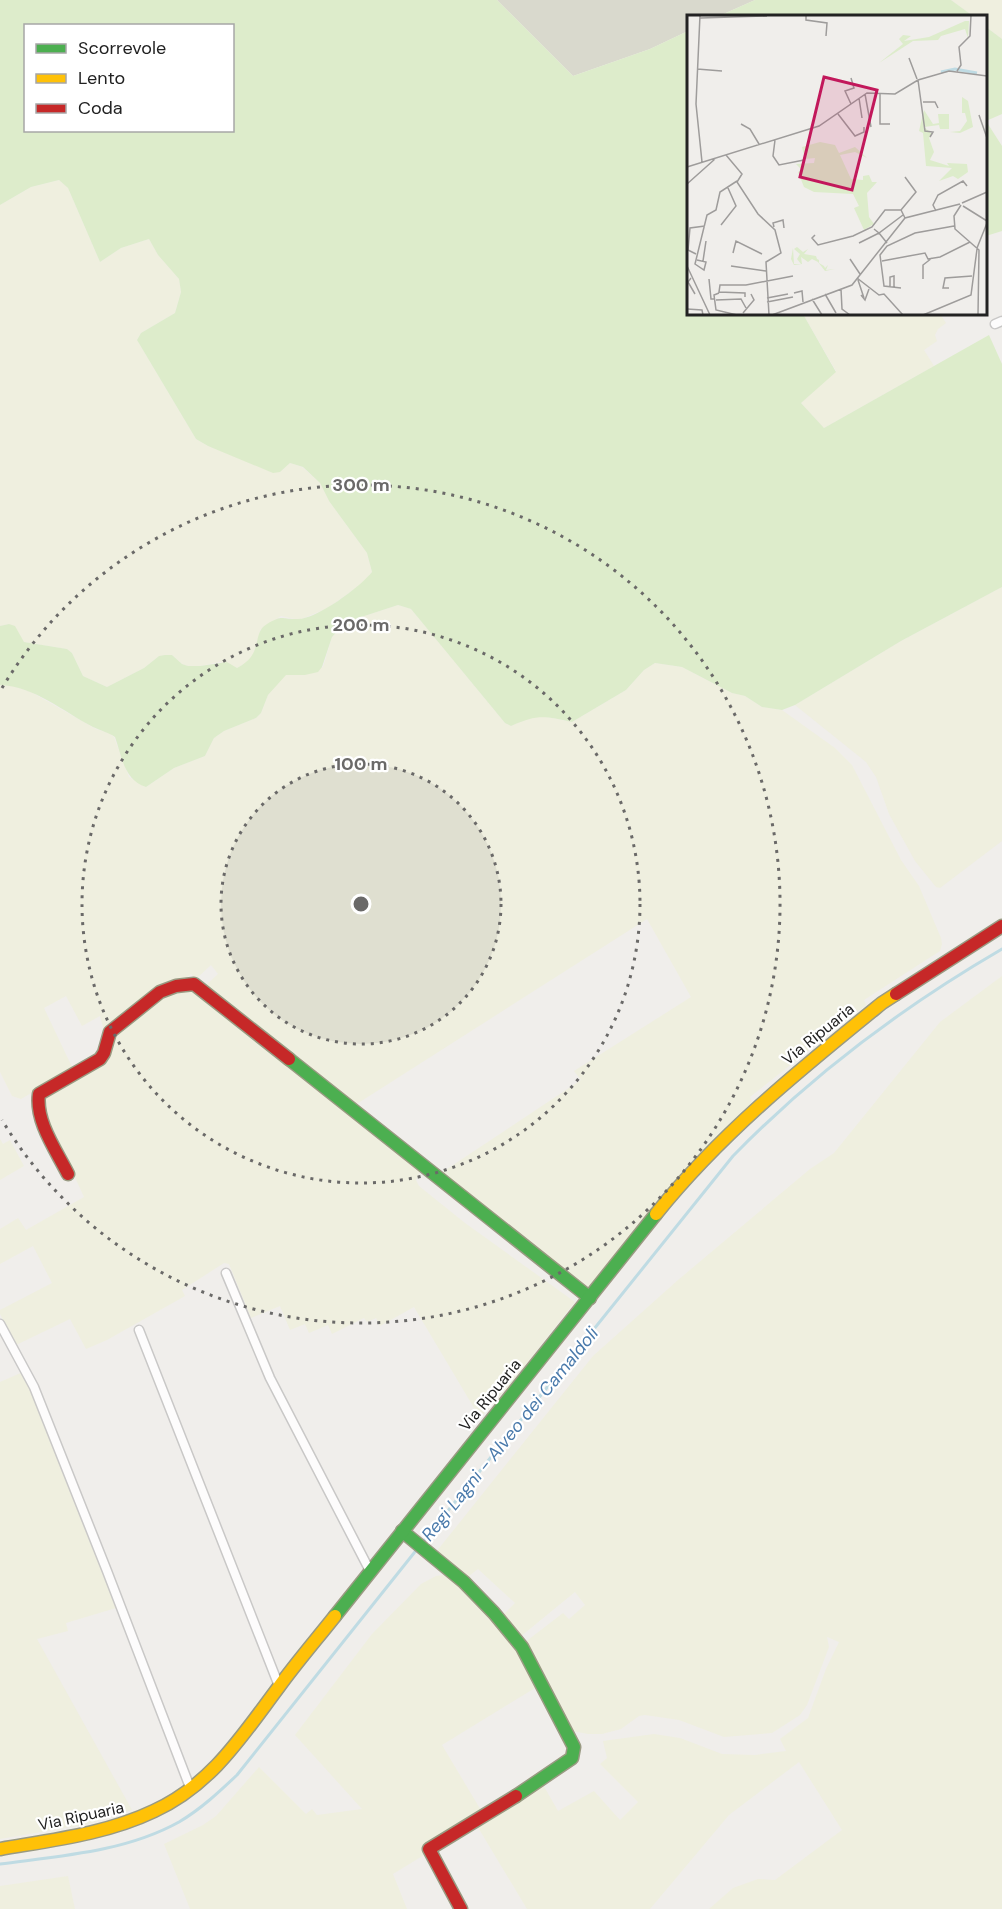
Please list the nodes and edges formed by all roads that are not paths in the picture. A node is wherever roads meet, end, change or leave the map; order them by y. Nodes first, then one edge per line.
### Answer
1 (1002, 926) edge
2 (68, 1174) dead end
3 (226, 1273) dead end
4 (590, 1298) junction
5 (0, 1324) edge
6 (139, 1330) dead end
7 (406, 1533) junction
8 (370, 1571) junction
9 (279, 1686) junction
10 (190, 1790) junction
11 (0, 1849) edge
12 (461, 1909) edge

1 - 4 street, Via Ripuaria
2 - 4 street
3 - 8 street
4 - 7 street, Via Ripuaria
5 - 10 street
6 - 9 street
7 - 8 street, Via Ripuaria
7 - 12 street
8 - 9 street, Via Ripuaria
9 - 10 street, Via Ripuaria
10 - 11 street, Via Ripuaria

